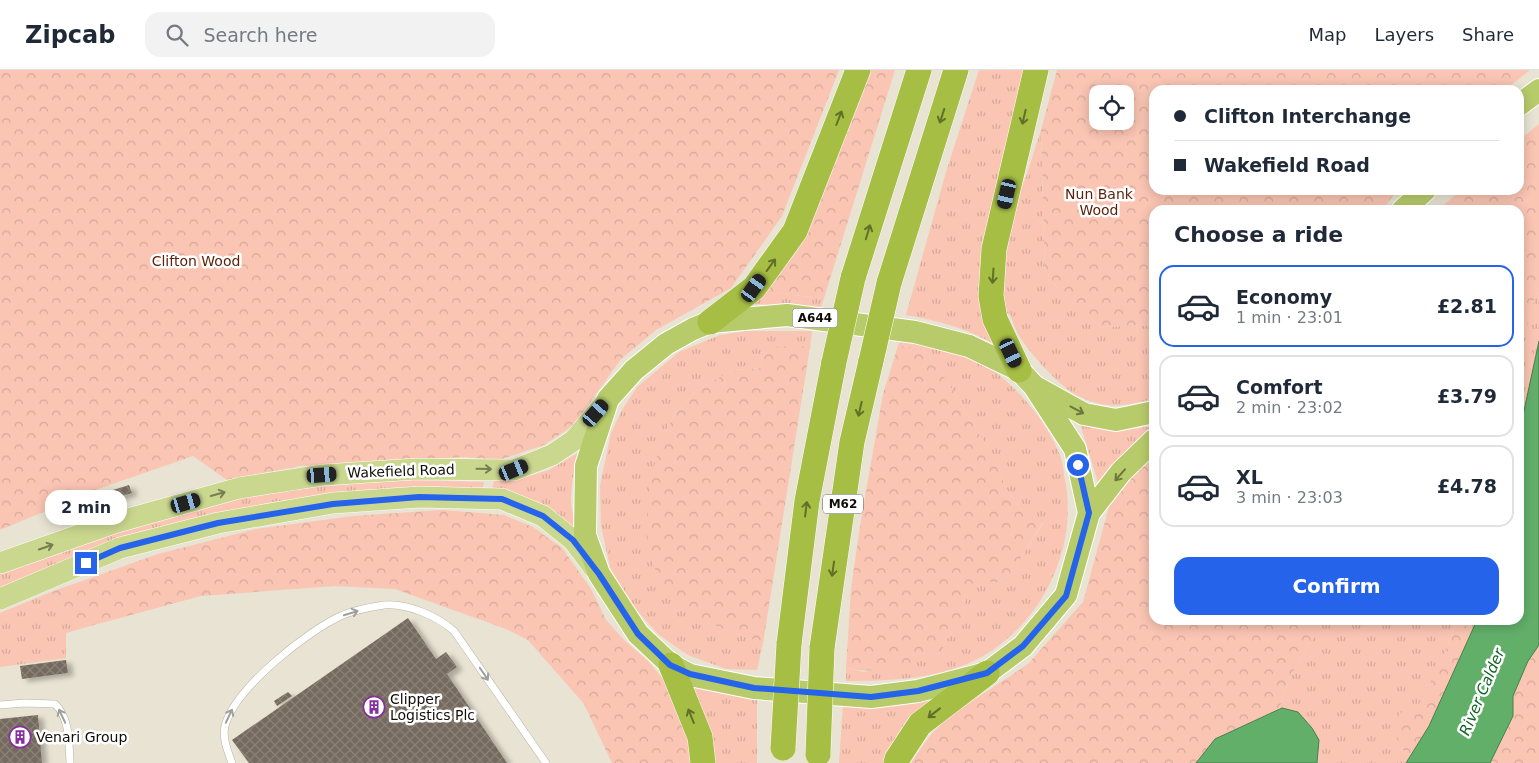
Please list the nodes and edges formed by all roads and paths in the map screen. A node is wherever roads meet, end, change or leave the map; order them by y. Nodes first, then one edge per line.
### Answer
1 (858, 70) edge
2 (919, 70) edge
3 (956, 70) edge
4 (1036, 70) edge
5 (1539, 90) edge
6 (1524, 101) edge
7 (1419, 195) edge
8 (1408, 205) edge
9 (710, 322) junction
10 (1026, 378) junction
11 (608, 399) junction
12 (1149, 413) edge
13 (1149, 445) edge
14 (1089, 513) junction
15 (0, 563) edge
16 (599, 574) junction
17 (0, 599) edge
18 (670, 665) junction
19 (987, 673) junction
20 (0, 705) edge
21 (783, 755) edge
22 (818, 758) edge
23 (70, 763) edge
24 (232, 763) edge
25 (546, 763) edge
26 (703, 763) edge
27 (896, 763) edge

9 -> 1 highway
21 -> 2 highway, M62, bridge
3 -> 22 highway, M62, bridge
4 -> 10 highway
5 - 6 highway
7 - 8 highway
9 - 10 highway, A644
9 - 11 highway, A644
10 -> 12 highway, A644
10 - 14 highway, A644
15 -> 11 main road, Wakefield Road / A644
11 - 16 highway, A644
13 -> 14 highway, A644
14 - 19 highway, A644
16 - 17 main road, Wakefield Road / A644
16 - 18 highway, A644
18 - 19 highway, A644
26 -> 18 highway
19 -> 27 highway
23 -> 20 lane
24 -> 25 lane

